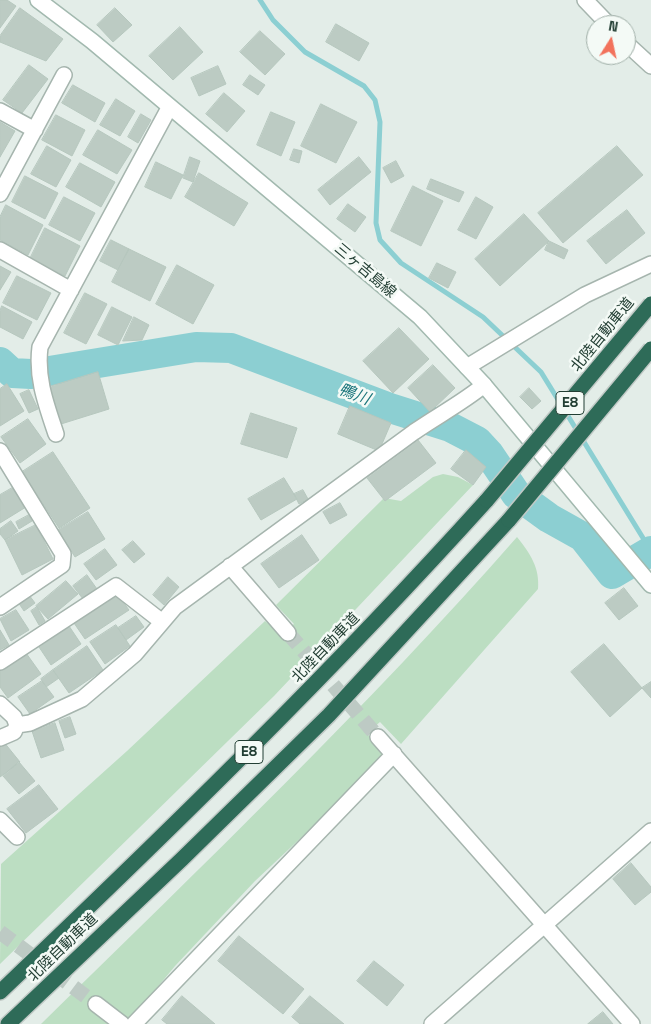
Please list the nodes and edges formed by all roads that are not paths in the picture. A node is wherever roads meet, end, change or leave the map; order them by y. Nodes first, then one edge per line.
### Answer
1 (38, 0) edge
2 (585, 0) edge
3 (599, 15) edge
4 (636, 52) edge
5 (651, 66) edge
6 (64, 75) dead end
7 (169, 108) junction
8 (0, 111) edge
9 (35, 130) junction
10 (0, 194) edge
11 (0, 250) edge
12 (651, 264) edge
13 (71, 290) junction
14 (651, 304) edge
15 (651, 349) edge
16 (467, 367) junction
17 (484, 385) junction
18 (56, 434) dead end
19 (0, 452) edge
20 (230, 566) junction
21 (651, 585) edge
22 (2, 601) edge
23 (161, 621) junction
24 (288, 633) tunnel mouth
25 (0, 662) edge
26 (0, 704) edge
27 (17, 725) junction
28 (378, 737) tunnel mouth
29 (0, 738) edge
30 (394, 754) junction
31 (0, 820) edge
32 (651, 831) edge
33 (17, 837) dead end
34 (544, 923) junction
35 (52, 983) junction
36 (0, 992) edge
37 (96, 1004) tunnel mouth
38 (8, 1024) edge
39 (14, 1024) edge
40 (122, 1024) edge
41 (134, 1024) edge
42 (432, 1024) edge
43 (632, 1024) edge

1 - 7 street, 三ヶ吉島線
2 - 3 street
4 - 5 street
6 - 9 street
7 - 13 street
7 - 16 street, 三ヶ吉島線
8 - 9 street
9 - 10 street
11 - 13 street
12 - 16 street
13 - 18 street
14 - 36 highway, 北陸自動車道 / E8, bridge
15 - 35 highway, 北陸自動車道 / E8, bridge
16 - 17 street, 三ヶ吉島線
17 - 20 street
17 - 21 street, 三ヶ吉島線
19 - 22 street
20 - 23 street
20 - 24 street
23 - 25 street
23 - 27 street
26 - 27 street
27 - 29 street
28 - 30 street
30 - 34 street
30 - 41 street
31 - 33 street
32 - 34 street
34 - 42 street
34 - 43 street
35 - 38 highway, 北陸自動車道 / E8
35 - 39 highway
37 - 40 street

